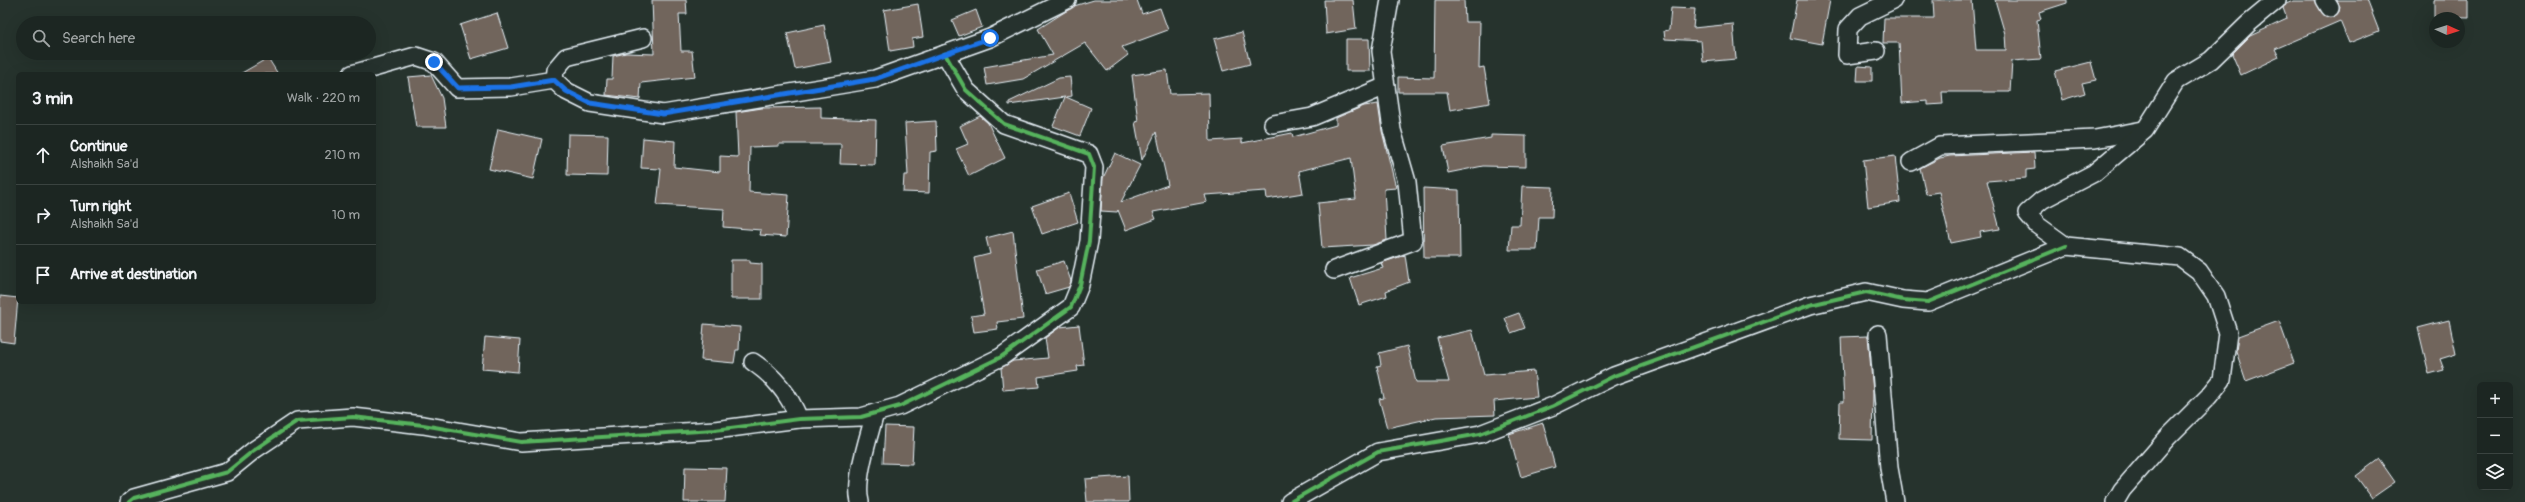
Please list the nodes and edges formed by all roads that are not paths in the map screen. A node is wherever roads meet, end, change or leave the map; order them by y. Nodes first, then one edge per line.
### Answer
1 (1067, 0) edge
2 (1390, 0) edge
3 (1893, 0) edge
4 (2277, 0) edge
5 (643, 38) dead end
6 (1876, 50) dead end
7 (945, 54) junction
8 (359, 72) edge
9 (554, 80) junction
10 (1386, 86) junction
11 (1273, 124) dead end
12 (2145, 130) junction
13 (1911, 162) dead end
14 (2066, 246) junction
15 (1334, 270) dead end
16 (1878, 334) dead end
17 (753, 362) dead end
18 (875, 413) junction
19 (799, 419) junction
20 (129, 502) edge
21 (860, 502) edge
22 (1290, 502) edge
23 (1895, 502) edge
24 (2115, 502) edge

1 - 7 street
2 - 10 street
3 - 6 street
4 - 12 street
5 - 9 street
7 - 9 street
7 - 18 street
8 - 9 street
10 - 11 street
10 - 15 street
12 - 13 street
12 - 14 street
14 - 22 street
14 - 24 street
16 - 23 street
17 - 19 street
18 - 19 street
18 - 21 street
19 - 20 street

